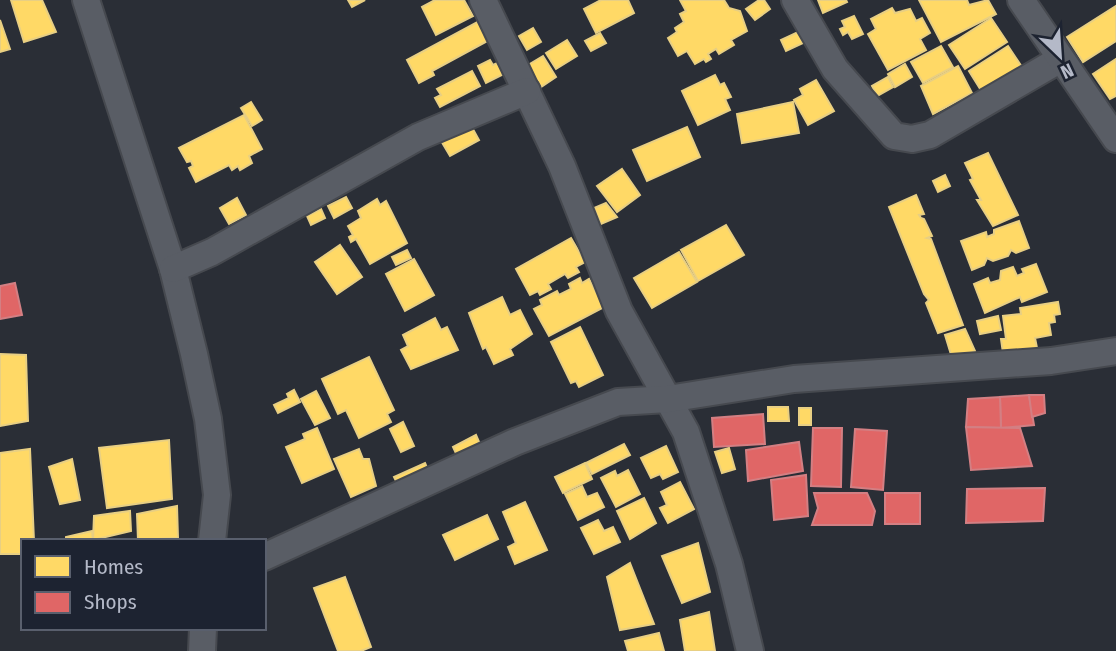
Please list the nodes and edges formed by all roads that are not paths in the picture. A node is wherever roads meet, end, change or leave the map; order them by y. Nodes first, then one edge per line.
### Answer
1 (86, 0) edge
2 (483, 0) edge
3 (795, 0) edge
4 (1021, 0) edge
5 (1059, 60) junction
6 (527, 91) junction
7 (1116, 139) edge
8 (173, 269) junction
9 (1116, 351) edge
10 (668, 399) junction
11 (212, 539) edge
12 (266, 555) edge
13 (203, 630) edge
14 (202, 651) edge
15 (750, 651) edge

1 - 8 street
2 - 6 street
3 - 5 street
4 - 5 street
5 - 7 street
6 - 8 street
6 - 10 street
8 - 11 street
9 - 10 street
10 - 12 street
10 - 15 street
13 - 14 street

